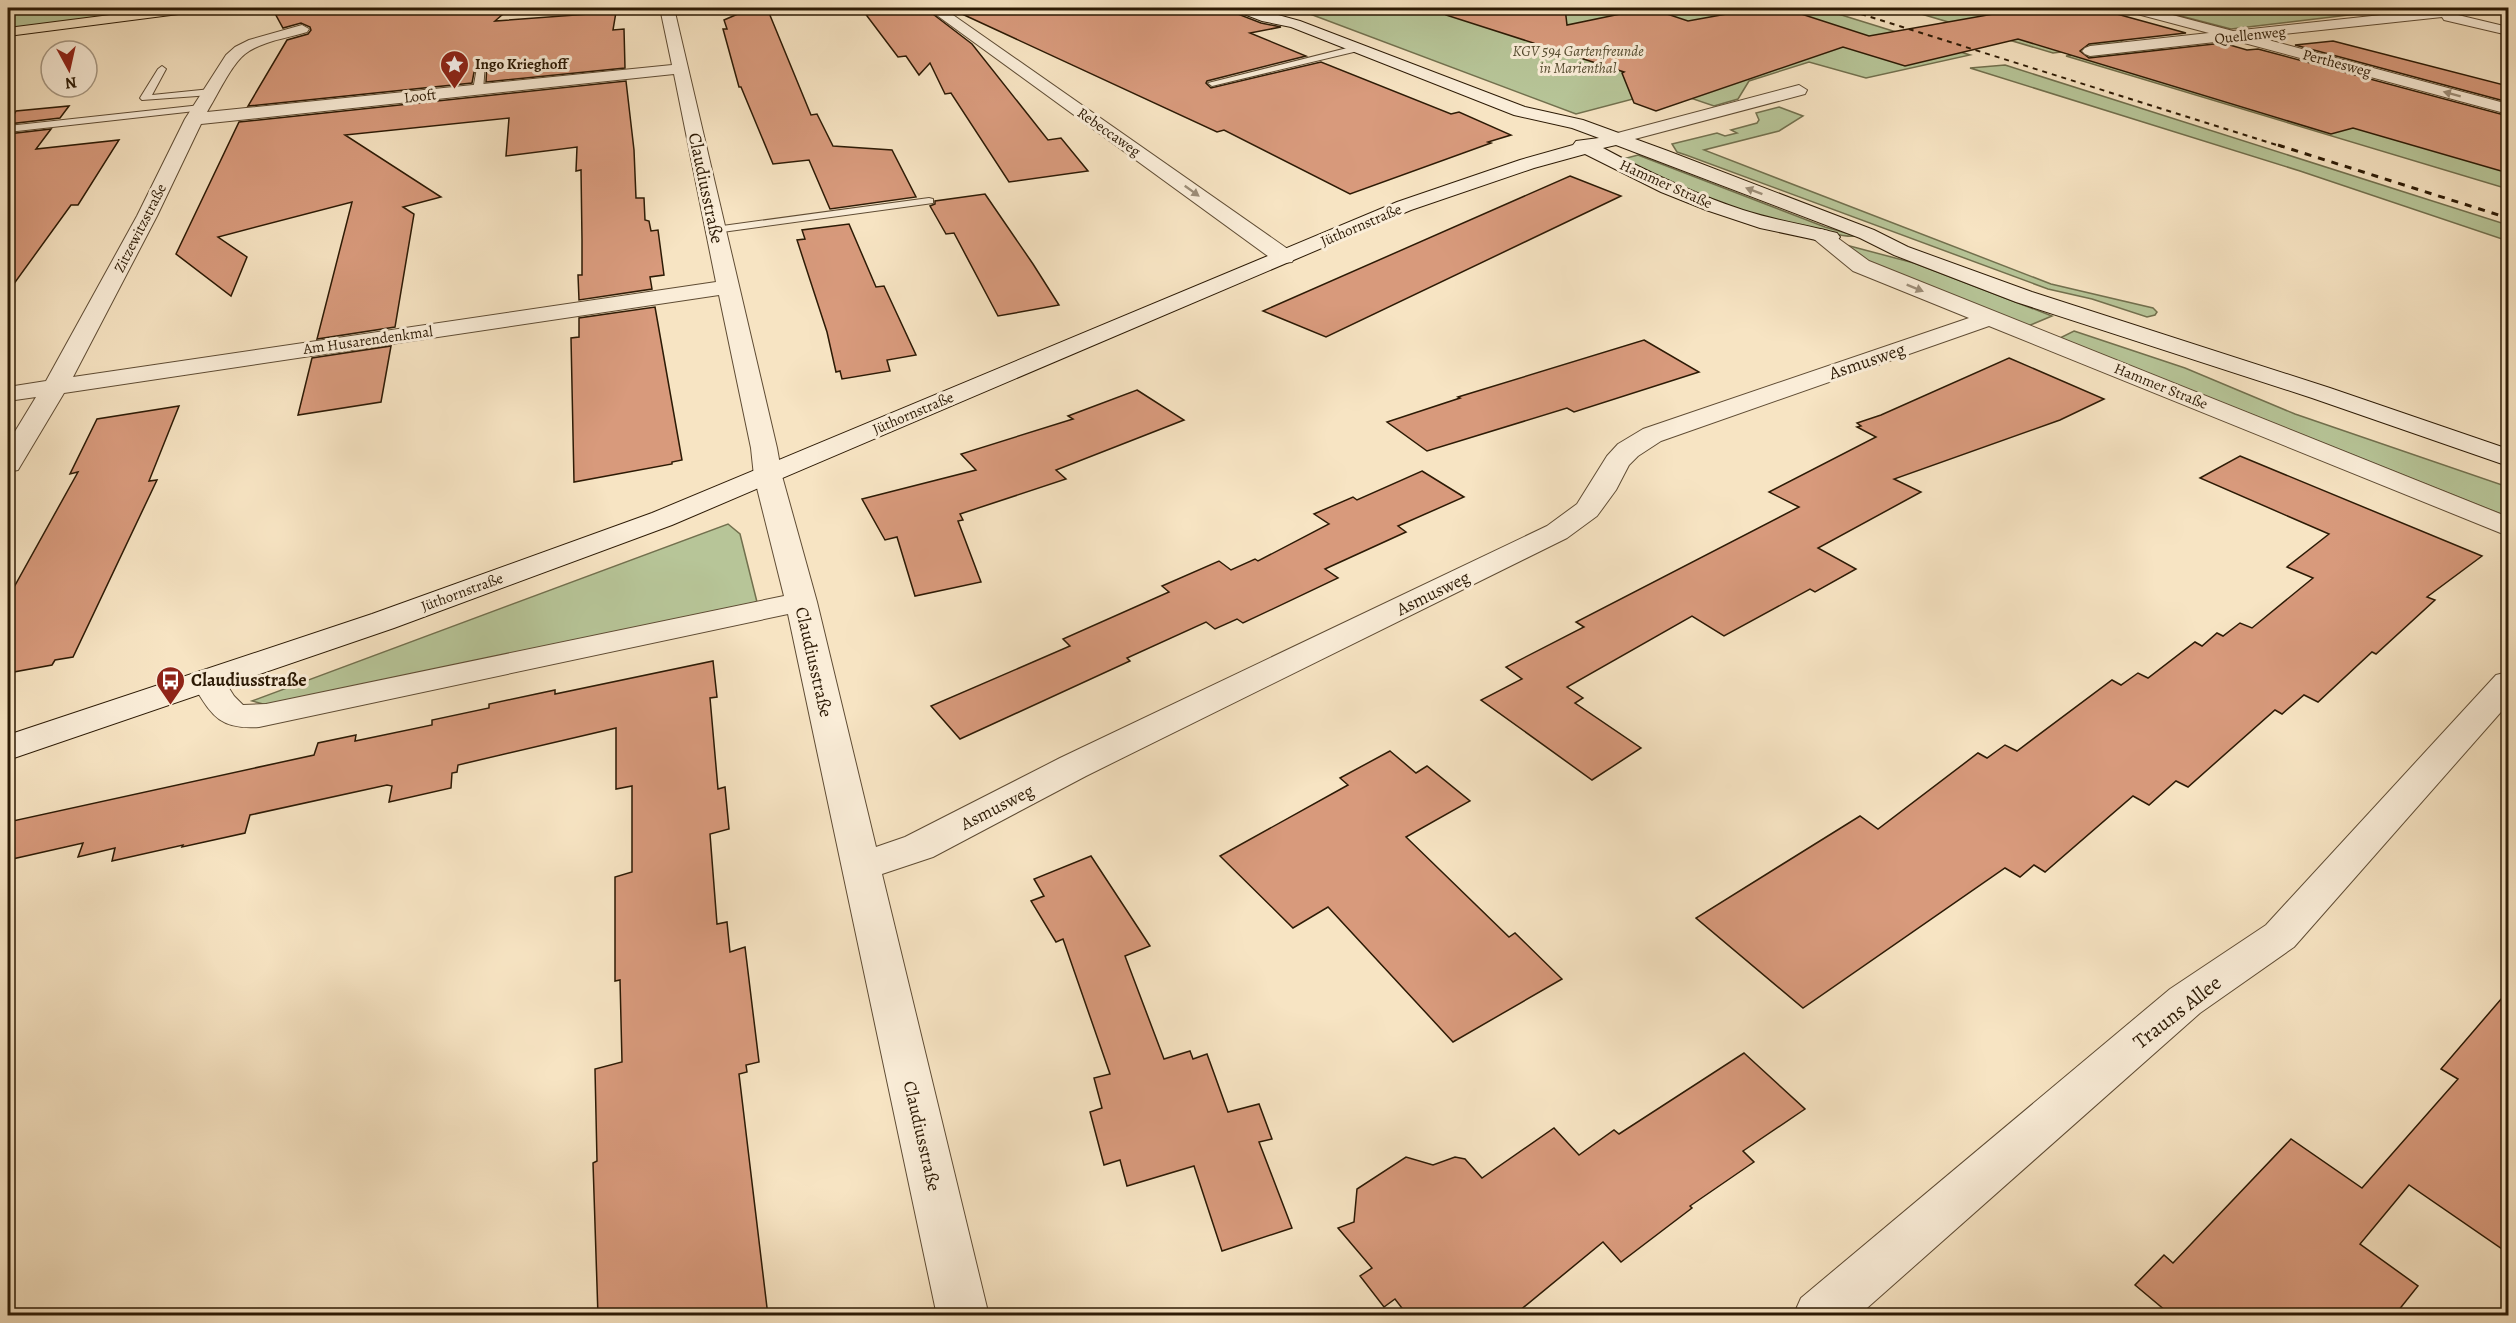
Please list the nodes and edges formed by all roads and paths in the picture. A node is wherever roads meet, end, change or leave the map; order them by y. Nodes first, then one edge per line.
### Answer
1 (194, 8) edge
2 (667, 8) edge
3 (934, 8) edge
4 (1241, 8) edge
5 (1263, 8) edge
6 (2131, 8) edge
7 (2481, 8) edge
8 (2436, 14) junction
9 (1295, 24) junction
10 (302, 29) dead end
11 (2508, 31) edge
12 (8, 32) edge
13 (2238, 36) junction
14 (1359, 48) junction
15 (2090, 51) dead end
16 (481, 64) dead end
17 (162, 69) dead end
18 (680, 69) junction
19 (1212, 83) dead end
20 (478, 90) junction
21 (1799, 90) dead end
22 (202, 106) junction
23 (2508, 109) edge
24 (1520, 111) junction
25 (8, 129) edge
26 (1616, 139) junction
27 (1587, 147) junction
28 (929, 201) dead end
29 (715, 230) junction
30 (1821, 235) junction
31 (1901, 251) junction
32 (1284, 257) junction
33 (729, 287) junction
34 (1990, 318) junction
35 (56, 386) junction
36 (8, 394) edge
37 (2508, 458) edge
38 (8, 464) edge
39 (768, 476) junction
40 (2508, 527) edge
41 (801, 602) junction
42 (208, 682) junction
43 (2508, 683) edge
44 (8, 748) edge
45 (861, 867) junction
46 (963, 1316) edge
47 (1819, 1316) edge

1 - 12 highway
2 - 18 street, Claudiusstraße
3 -> 32 street, Rebeccaweg
4 - 9 street, Hammer Straße
5 - 9 street, Hammer Straße
6 - 13 street, Perthesweg
7 - 8 street, Quellenweg
8 - 11 street
8 - 13 street, Quellenweg
9 - 14 street, Hammer Straße
10 - 22 street, Zitzewitzstraße
13 - 15 street, Quellenweg
23 -> 13 street, Perthesweg
14 - 19 lane
14 - 24 street, Hammer Straße
16 - 20 lane
17 - 22 lane
18 - 20 street, Looft
18 - 29 street, Claudiusstraße
20 - 22 street, Looft
21 - 26 street, Hammer Straße
22 - 25 lane
22 - 35 street, Zitzewitzstraße
24 - 26 street, Hammer Straße
24 - 27 street, Hammer Straße
26 - 27 street, Jüthornstraße
31 -> 26 street, Hammer Straße
27 - 30 street, Hammer Straße
27 - 32 street, Jüthornstraße
28 - 29 lane
29 - 33 street, Claudiusstraße
30 - 31 street, Hammer Straße
30 -> 34 street, Hammer Straße
31 - 37 street, Hammer Straße
32 - 39 street, Jüthornstraße
33 - 35 street, Am Husarendenkmal
33 - 39 street, Claudiusstraße
34 - 40 street, Hammer Straße
34 - 45 street, Asmusweg
35 - 36 street, Am Husarendenkmal
35 - 38 street, Zitzewitzstraße
39 - 41 street, Claudiusstraße
39 - 42 street, Jüthornstraße
41 - 42 street
41 - 45 street, Claudiusstraße
42 - 44 street, Jüthornstraße
43 - 47 street, Trauns Allee
45 - 46 street, Claudiusstraße

